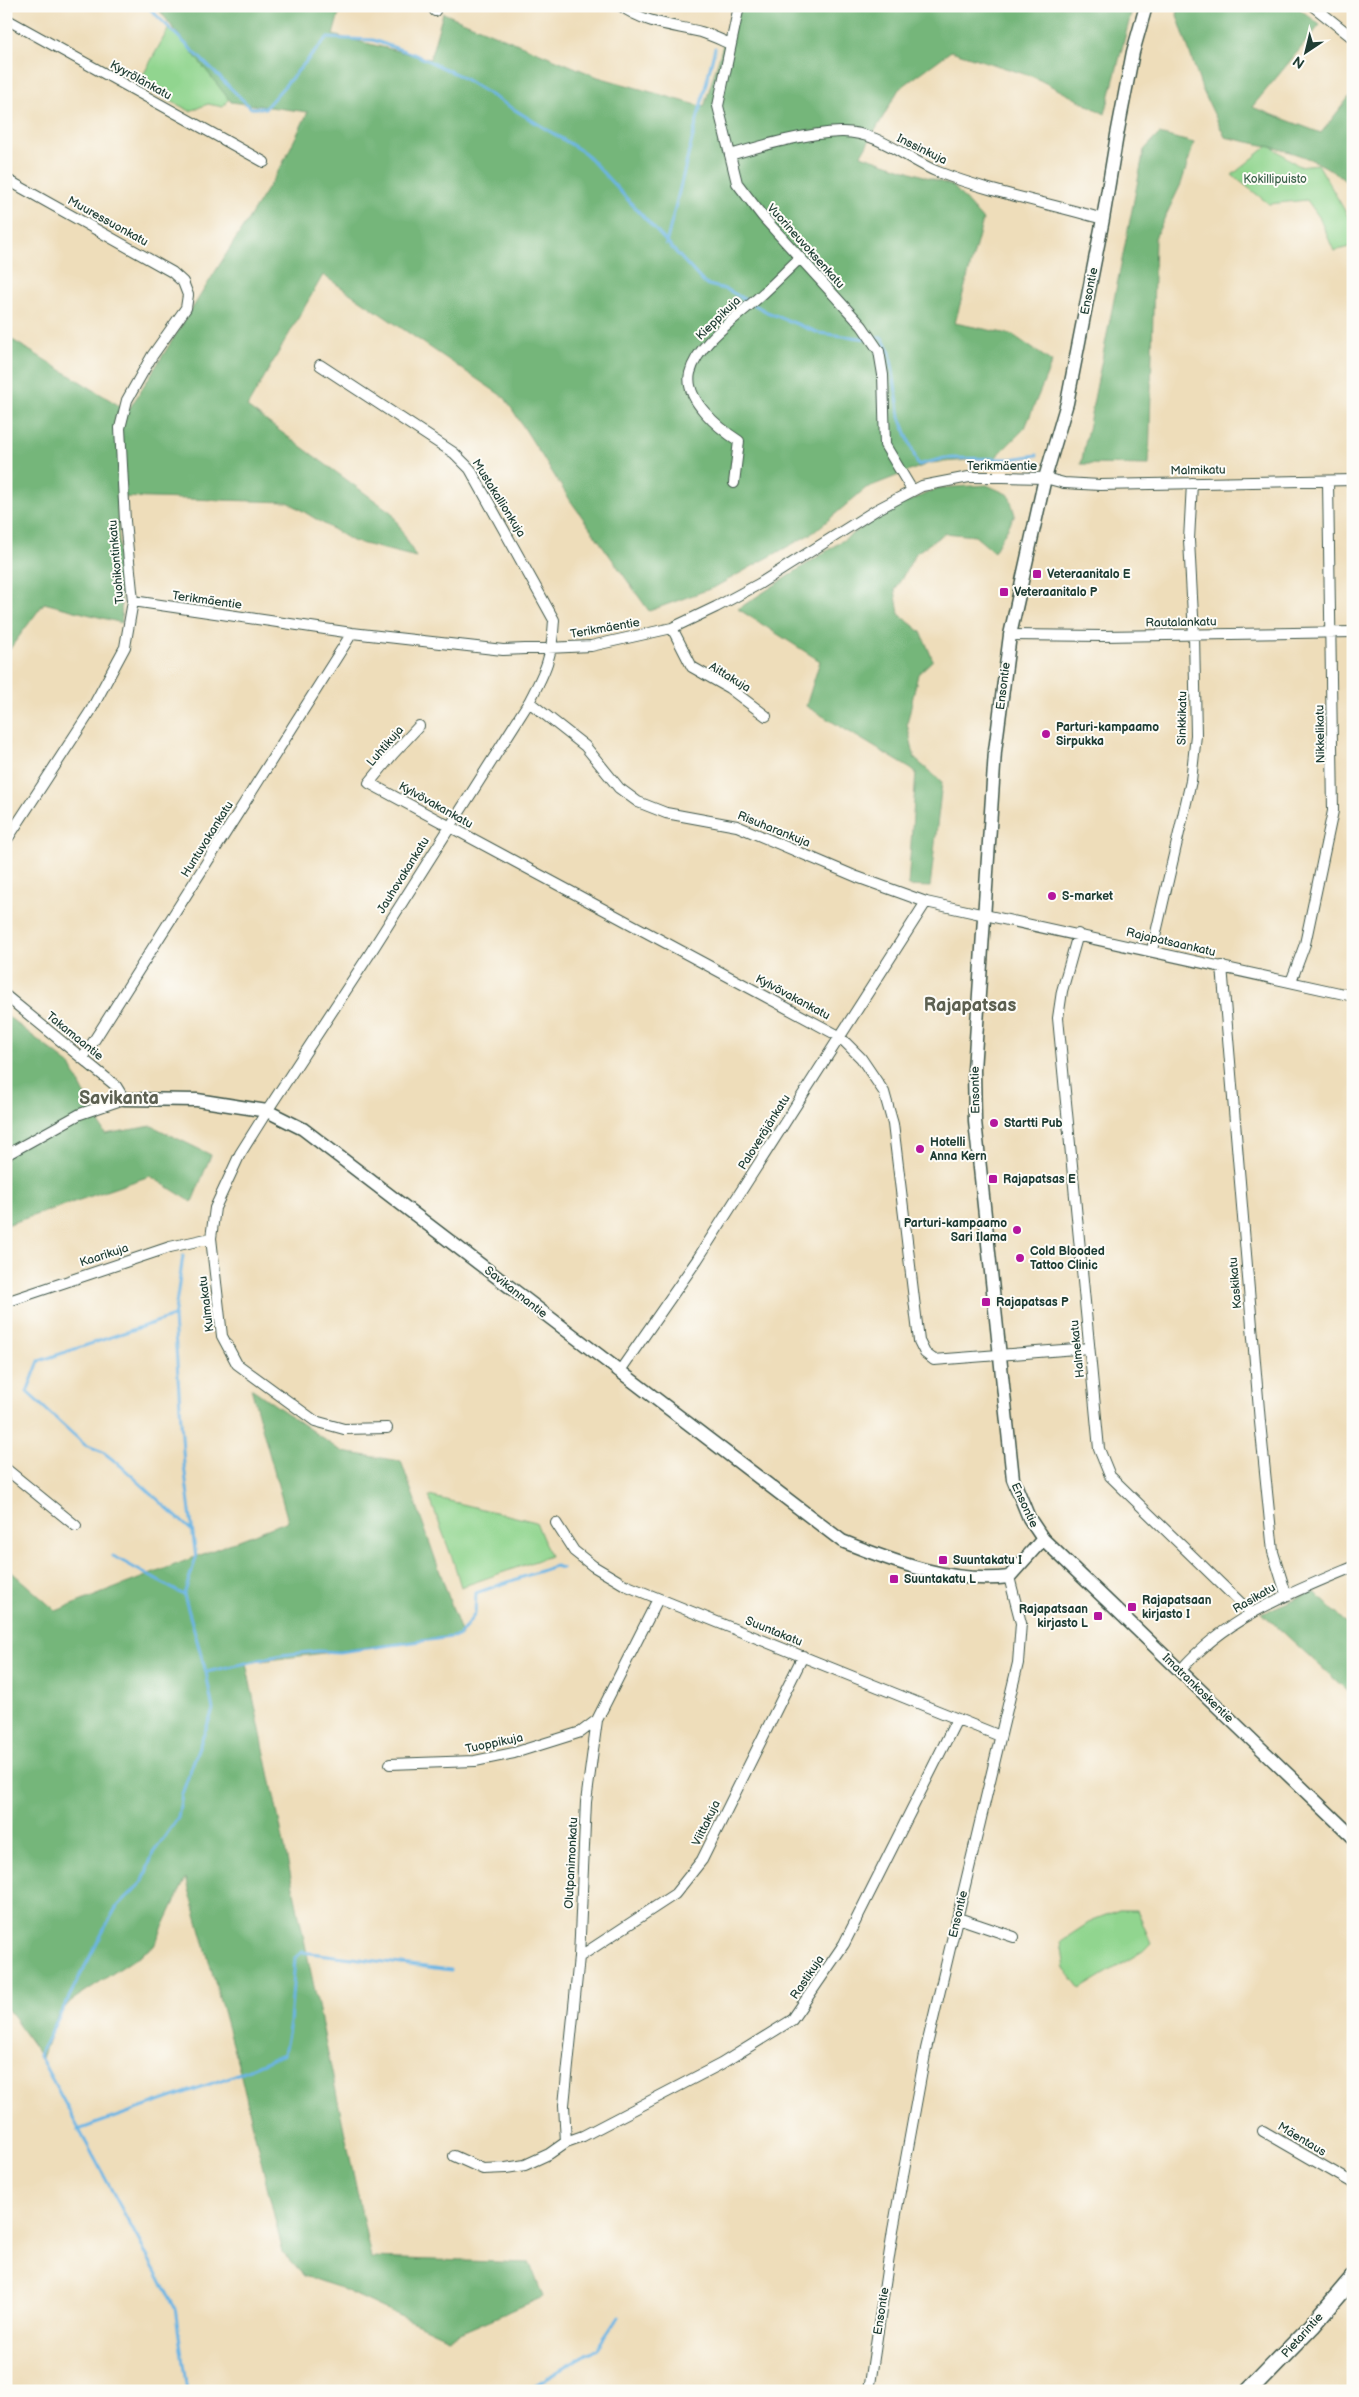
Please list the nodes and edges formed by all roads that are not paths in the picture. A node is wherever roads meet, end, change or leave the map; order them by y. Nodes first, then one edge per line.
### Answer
1 (621, 6) edge
2 (739, 6) edge
3 (1146, 6) edge
4 (1313, 6) edge
5 (6, 19) edge
6 (1353, 38) edge
7 (730, 44) junction
8 (730, 155) junction
9 (264, 162) dead end
10 (6, 179) edge
11 (1103, 219) junction
12 (800, 258) junction
13 (188, 295) joint
14 (320, 365) dead end
15 (1045, 478) junction
16 (1328, 480) junction
17 (1353, 480) edge
18 (734, 483) dead end
19 (1192, 483) junction
20 (912, 490) junction
21 (134, 601) junction
22 (672, 628) junction
23 (1353, 632) edge
24 (352, 633) junction
25 (1332, 633) junction
26 (1010, 634) junction
27 (1194, 635) junction
28 (552, 649) junction
29 (529, 702) junction
30 (766, 716) dead end
31 (419, 726) dead end
32 (370, 783) joint
33 (448, 826) junction
34 (6, 841) edge
35 (926, 902) junction
36 (983, 914) junction
37 (1078, 934) junction
38 (1152, 950) junction
39 (1222, 966) junction
40 (1290, 982) junction
41 (6, 996) edge
42 (1353, 996) edge
43 (839, 1036) junction
44 (83, 1058) junction
45 (124, 1100) junction
46 (267, 1111) junction
47 (6, 1155) edge
48 (211, 1238) junction
49 (6, 1302) edge
50 (1089, 1348) junction
51 (1000, 1354) junction
52 (619, 1372) junction
53 (387, 1428) dead end
54 (6, 1469) edge
55 (556, 1524) dead end
56 (76, 1526) dead end
57 (1042, 1539) junction
58 (1353, 1567) edge
59 (1009, 1577) junction
60 (1286, 1594) junction
61 (658, 1599) junction
62 (1251, 1613) junction
63 (803, 1656) junction
64 (1180, 1671) junction
65 (957, 1719) junction
66 (597, 1720) junction
67 (1000, 1736) junction
68 (390, 1764) dead end
69 (1353, 1837) edge
70 (958, 1918) junction
71 (1014, 1937) dead end
72 (579, 1957) junction
73 (1264, 2131) dead end
74 (566, 2142) junction
75 (454, 2156) dead end
76 (1353, 2183) edge
77 (1353, 2278) edge
78 (869, 2391) edge
79 (1250, 2391) edge

1 - 7 street
2 - 7 street, Vuorineuvoksenkatu
3 - 11 street, Ensontie
4 - 6 street
5 - 9 street, Kyyrölänkatu
7 - 8 street, Vuorineuvoksenkatu
8 - 11 street, Inssinkuja
8 - 12 street, Vuorineuvoksenkatu
10 - 13 street, Muuressuonkatu
11 - 15 street, Ensontie
12 - 18 street, Kieppikuja
12 - 20 street, Vuorineuvoksenkatu
13 - 21 street, Tuohikontinkatu
14 - 28 street, Mustakallionkuja
15 - 19 street, Malmikatu
15 - 20 street, Terikmäentie
15 - 26 street, Ensontie
16 - 17 street, Malmikatu
16 - 19 street, Malmikatu
16 - 25 street, Nikkelikatu
19 - 27 street, Sinkkikatu
20 - 22 street, Terikmäentie
21 - 24 street, Terikmäentie
21 - 34 street, Tuohikontinkatu
22 - 28 street, Terikmäentie
22 - 30 street, Aittakuja
23 - 25 street, Rautalankatu
24 - 28 street, Terikmäentie
24 - 44 street, Huntuvakankatu
25 - 27 street, Rautalankatu
25 - 40 street, Nikkelikatu
26 - 27 street, Rautalankatu
26 - 36 street, Ensontie
27 - 38 street, Sinkkikatu
28 - 29 street, Jauhovakankatu
29 - 33 street, Jauhovakankatu
29 - 35 street, Risuharankuja
31 - 32 street, Luhtikuja
32 - 33 street, Kylvövakankatu
33 - 43 street, Kylvövakankatu
33 - 46 street, Jauhovakankatu
35 - 36 street, Risuharankuja
35 - 43 street, Paloveräjänkatu
36 - 37 street, Rajapatsaankatu
36 - 51 street, Ensontie
37 - 38 street, Rajapatsaankatu
37 - 50 street, Halmekatu
38 - 39 street, Rajapatsaankatu
39 - 40 street, Rajapatsaankatu
39 - 60 street, Kaskikatu
40 - 42 street, Rajapatsaankatu
41 - 44 street, Takamaantie
43 - 51 street, Kylvövakankatu
43 - 52 street, Paloveräjänkatu
44 - 45 street, Takamaantie
45 - 46 street, Savikannantie
45 - 47 street, Savikannantie
46 - 48 street, Kulmakatu
46 - 52 street, Savikannantie
48 - 49 street, Kaarikuja
48 - 53 street, Kulmakatu
50 - 51 street, Kylvövakankatu
50 - 62 street, Halmekatu
51 - 57 street, Ensontie
52 - 59 street, Savikannantie
54 - 56 street
55 - 61 street, Suuntakatu
57 - 59 street, Ensontie
57 - 64 street, Imatrankoskentie
58 - 60 street, Rasikatu
59 - 67 street, Ensontie
60 - 62 street, Rasikatu
61 - 63 street, Suuntakatu
61 - 66 street, Olutpanimonkatu
62 - 64 street, Rasikatu
63 - 65 street, Suuntakatu
63 - 72 street, Viittakuja
64 - 69 street, Imatrankoskentie
65 - 67 street, Suuntakatu
65 - 74 street, Rastikuja
66 - 68 street, Tuoppikuja
66 - 72 street, Olutpanimonkatu
67 - 70 street, Ensontie
70 - 71 street
70 - 78 street, Ensontie
72 - 74 street, Olutpanimonkatu
73 - 76 street, Mäentaus
74 - 75 street, Rastikuja
77 - 79 main road, Pietarintie

